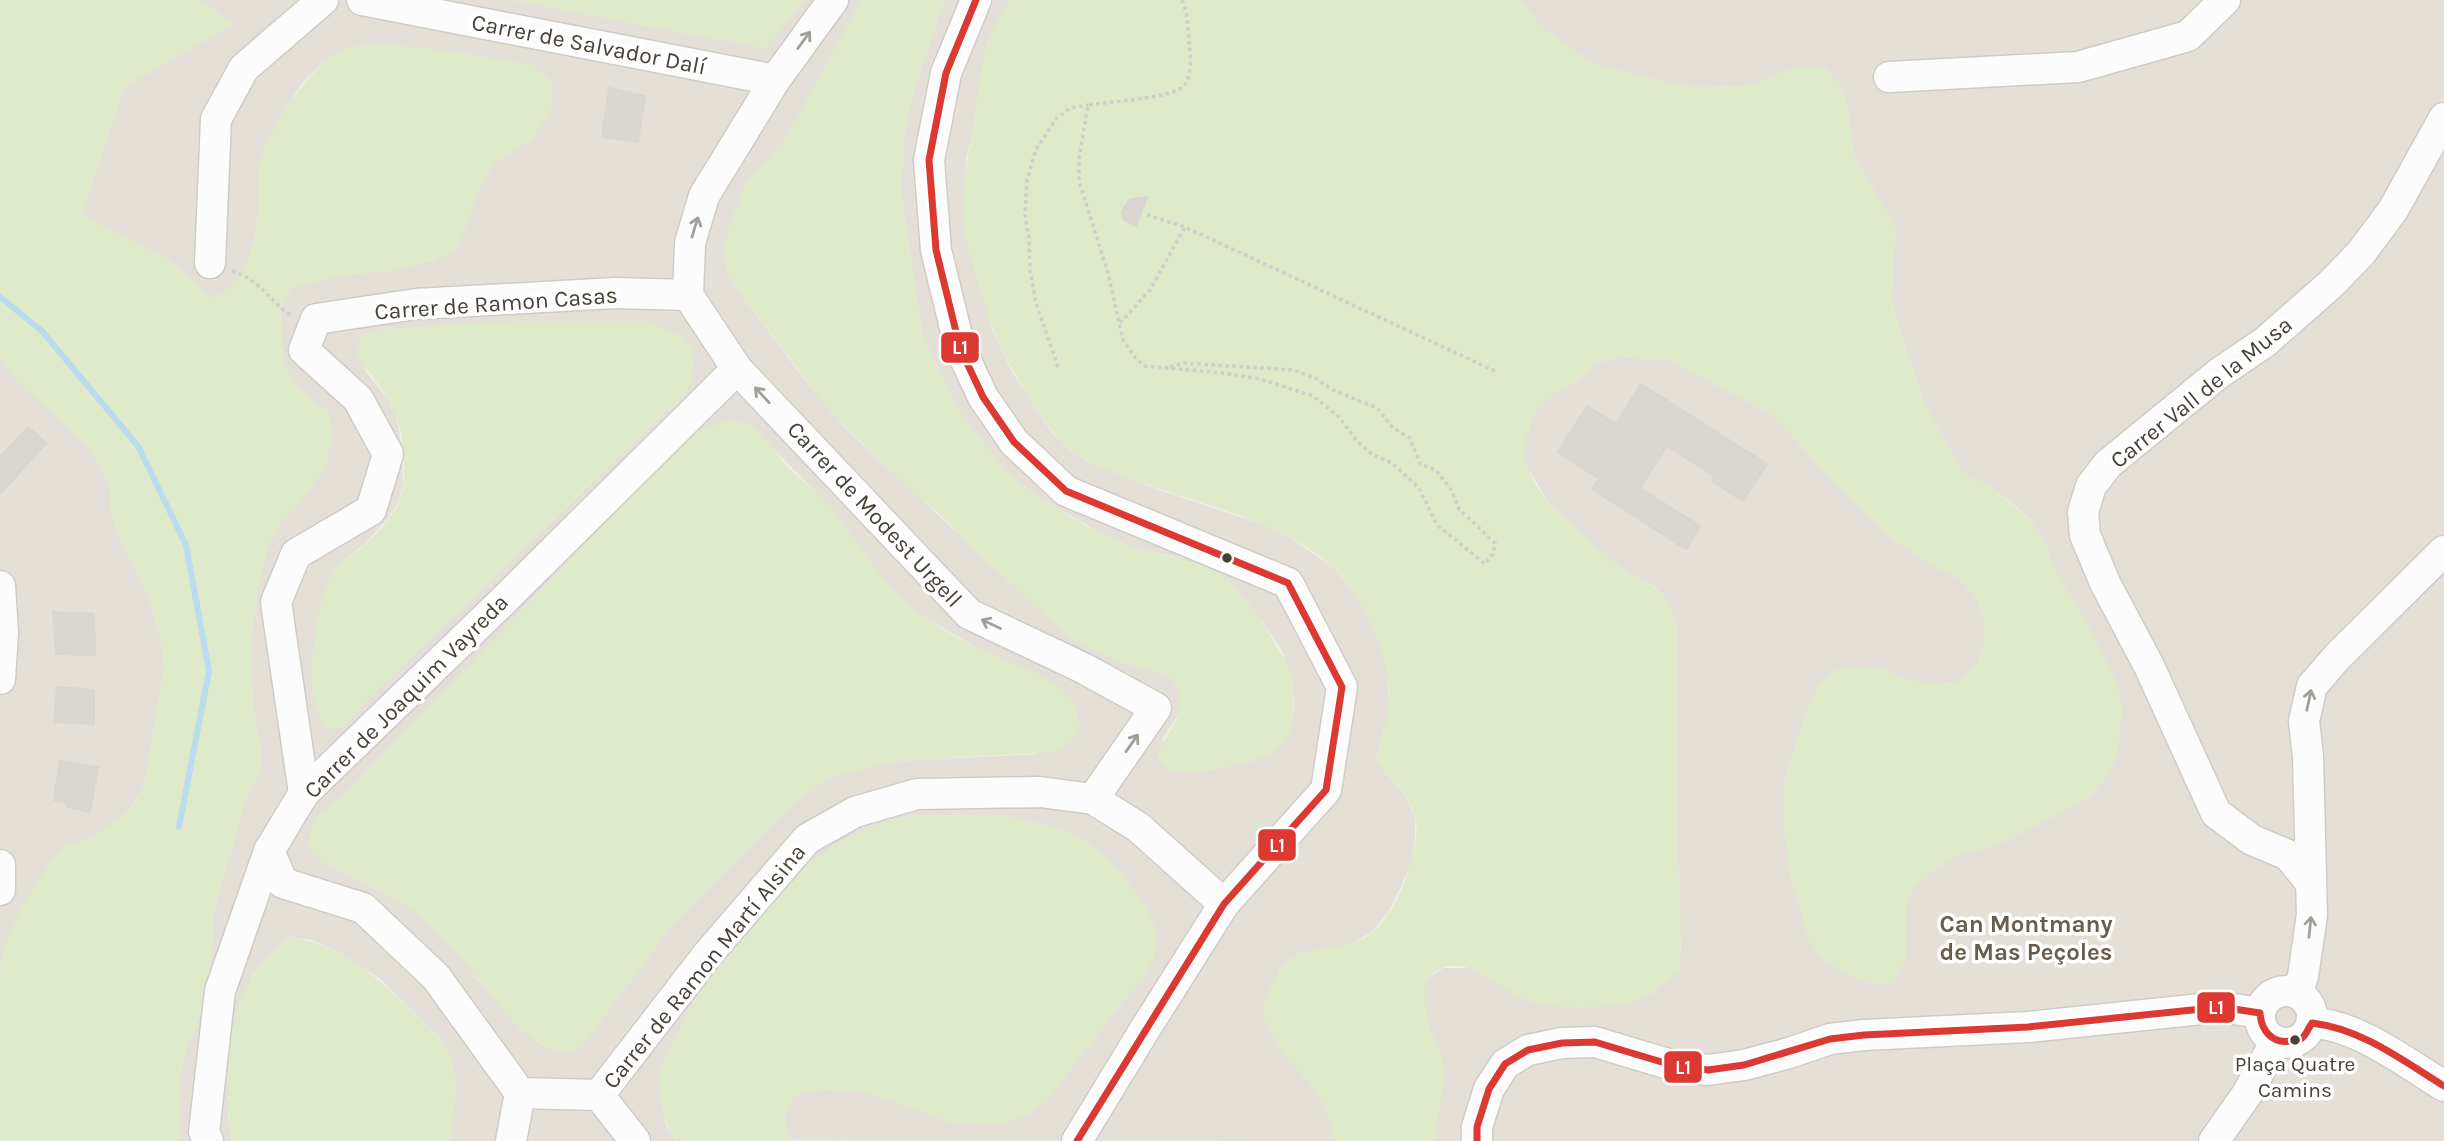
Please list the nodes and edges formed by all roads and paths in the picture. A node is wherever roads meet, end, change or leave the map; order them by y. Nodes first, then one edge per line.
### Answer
1 (323, 0) edge
2 (362, 0) edge
3 (833, 0) edge
4 (976, 0) edge
5 (1182, 0) edge
6 (2225, 0) edge
7 (1889, 76) dead end
8 (775, 80) junction
9 (1088, 104) junction
10 (2444, 118) edge
11 (1147, 215) dead end
12 (1185, 227) junction
13 (210, 263) joint
14 (688, 295) junction
15 (1119, 324) junction
16 (312, 329) junction
17 (1058, 367) dead end
18 (1170, 367) junction
19 (737, 369) junction
20 (1497, 372) dead end
21 (2444, 551) edge
22 (0, 586) edge
23 (1, 635) edge
24 (0, 679) edge
25 (304, 793) junction
26 (1093, 799) junction
27 (269, 851) junction
28 (0, 866) edge
29 (2310, 882) junction
30 (0, 890) edge
31 (1224, 904) junction
32 (2297, 993) junction
33 (2260, 1013) junction
34 (2312, 1023) junction
35 (2276, 1041) junction
36 (2444, 1086) edge
37 (520, 1093) junction
38 (599, 1095) junction
39 (208, 1141) edge
40 (511, 1141) edge
41 (635, 1141) edge
42 (1077, 1141) edge
43 (1477, 1141) edge
44 (2214, 1141) edge

1 - 13 street
2 - 8 street, Carrer de Salvador Dalí
8 -> 3 street
4 - 31 street
5 - 9 path
6 - 7 street
14 -> 8 street
9 - 15 path
9 - 17 path
10 - 29 street, Carrer Vall de la Musa
11 - 12 path
12 - 15 path
12 - 20 path
13 - 16 path
14 - 16 street, Carrer de Ramon Casas
14 - 19 street, Carrer de Modest Urgell
15 - 18 path
16 - 25 street
18 - 18 path
19 - 25 street, Carrer de Joaquim Vayreda
26 -> 19 street, Carrer de Modest Urgell
29 -> 21 street
22 - 23 street
23 - 24 street
25 - 27 street, Carrer de Joaquim Vayreda
26 - 31 street, Carrer de Ramon Martí Alsina
26 - 38 street, Carrer de Ramon Martí Alsina
27 - 37 street
27 - 39 street, Carrer de Joaquim Vayreda
28 - 30 street
32 -> 29 street
31 - 42 street
32 - 33 street
32 - 34 street
33 - 35 street
33 - 43 street
34 - 35 street
34 - 36 street
35 - 44 street
37 - 38 street
37 - 40 street
38 - 41 street

